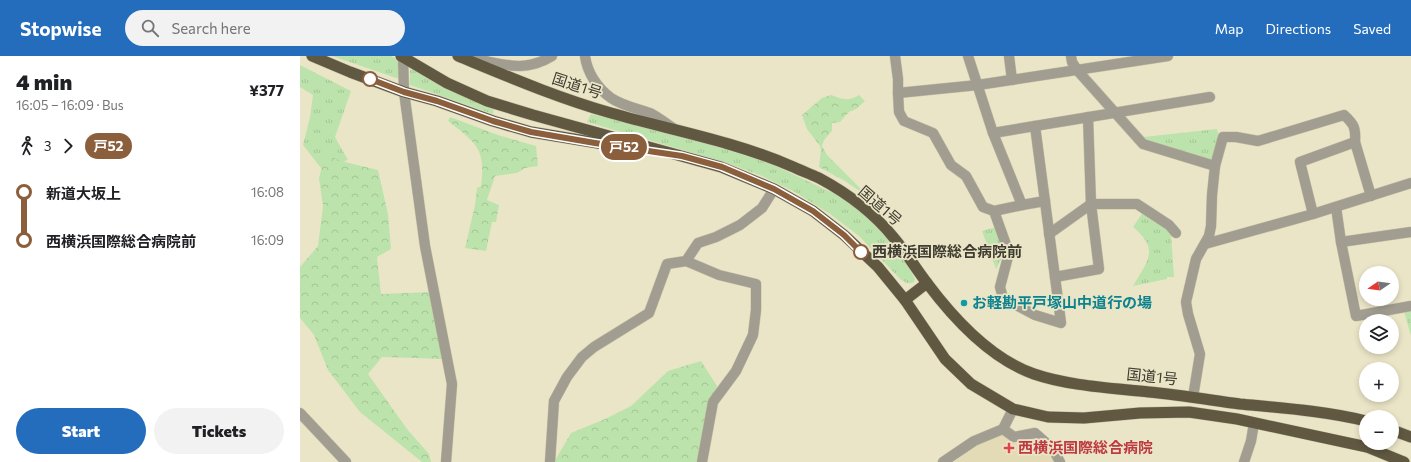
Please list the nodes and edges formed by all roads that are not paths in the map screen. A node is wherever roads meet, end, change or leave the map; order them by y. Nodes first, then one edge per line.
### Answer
1 (312, 56) edge
2 (402, 56) edge
3 (458, 56) edge
4 (552, 56) edge
5 (585, 56) edge
6 (895, 56) edge
7 (968, 56) edge
8 (1009, 56) edge
9 (1071, 56) edge
10 (1168, 56) edge
11 (1134, 58) edge
12 (1077, 70) junction
13 (1012, 80) junction
14 (978, 86) junction
15 (404, 92) junction
16 (898, 93) junction
17 (1210, 97) dead end
18 (1116, 113) junction
19 (1088, 117) junction
20 (1035, 126) junction
21 (675, 129) junction
22 (993, 133) junction
23 (1355, 142) junction
24 (682, 156) junction
25 (1215, 166) junction
26 (1411, 183) edge
27 (774, 189) junction
28 (1371, 196) junction
29 (1044, 201) junction
30 (1091, 204) junction
31 (1022, 206) junction
32 (1336, 207) junction
33 (994, 211) junction
34 (1313, 214) junction
35 (1176, 233) dead end
36 (1049, 234) junction
37 (1410, 234) edge
38 (1341, 242) junction
39 (1206, 244) junction
40 (686, 261) junction
41 (1055, 277) junction
42 (927, 283) junction
43 (905, 300) junction
44 (1411, 306) edge
45 (1193, 397) junction
46 (1013, 409) junction
47 (300, 413) edge
48 (1359, 419) edge
49 (1254, 423) junction
50 (1003, 429) junction
51 (1399, 433) edge
52 (1411, 437) edge
53 (346, 462) edge
54 (446, 462) edge
55 (550, 462) edge
56 (702, 462) edge
57 (944, 462) edge
58 (1060, 462) edge
59 (1244, 462) edge
60 (1404, 462) edge

1 - 15 highway
2 - 15 street
2 - 24 highway
3 - 4 street
3 - 21 highway, 国道1号
5 - 21 street
6 - 16 street
7 - 14 street
8 - 13 street
9 - 12 street
10 - 11 street
11 - 12 street
12 - 13 street
12 - 18 street
13 - 14 street
14 - 16 street
14 - 22 street
15 - 24 highway
15 - 54 street
16 - 33 street
17 - 18 street
18 - 19 street
18 - 25 street
19 - 20 street
19 - 30 street
20 - 22 street
20 - 29 street
21 - 42 highway, 国道1号
22 - 31 street
23 - 25 street
23 - 28 street
23 - 34 street
24 - 27 highway
25 - 39 street
26 - 28 street
27 - 40 street
27 - 43 highway
28 - 32 street
29 - 31 street
29 - 36 street
30 - 35 street
30 - 36 street
30 - 41 street
31 - 33 street
32 - 34 street
32 - 38 street
33 - 41 street
34 - 39 street
36 - 41 street
37 - 38 street
38 - 44 street
39 - 45 street
40 - 55 street
40 - 56 street
42 - 43 highway
42 - 45 highway, 国道1号
43 - 46 highway
45 - 48 highway, 国道1号
46 - 49 highway
46 - 50 street
47 - 53 street
49 - 59 street
49 - 60 highway
50 - 57 street
50 - 58 street
51 - 52 highway

